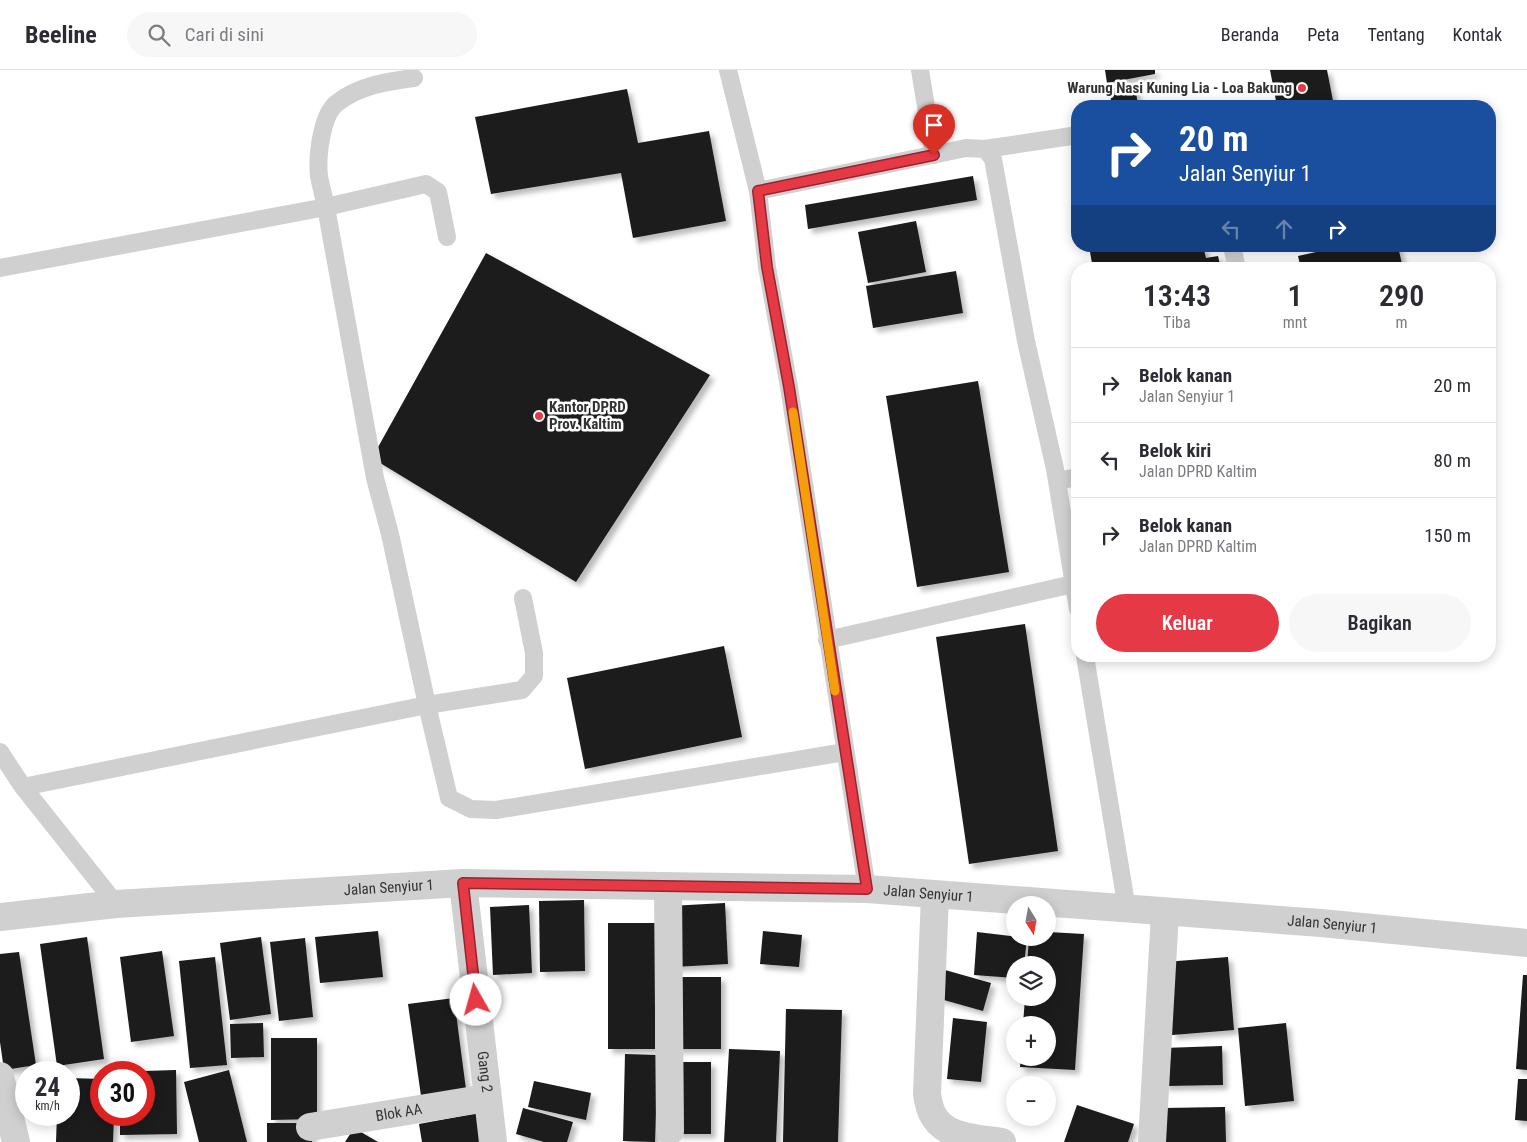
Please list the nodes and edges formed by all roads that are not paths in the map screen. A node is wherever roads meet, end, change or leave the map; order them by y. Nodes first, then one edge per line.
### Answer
1 (728, 70) edge
2 (920, 70) edge
3 (414, 78) dead end
4 (1071, 136) edge
5 (985, 149) junction
6 (934, 155) junction
7 (758, 191) junction
8 (326, 207) junction
9 (447, 237) dead end
10 (0, 268) edge
11 (1071, 478) edge
12 (1057, 481) junction
13 (1071, 571) edge
14 (1071, 584) edge
15 (523, 598) dead end
16 (827, 640) junction
17 (1086, 662) edge
18 (427, 705) junction
19 (0, 752) edge
20 (845, 752) junction
21 (23, 787) junction
22 (463, 883) junction
23 (668, 886) junction
24 (867, 889) junction
25 (935, 895) junction
26 (116, 904) junction
27 (1127, 909) junction
28 (1165, 913) junction
29 (0, 917) edge
30 (1527, 943) edge
31 (0, 1076) edge
32 (488, 1098) junction
33 (310, 1128) dead end
34 (670, 1131) dead end
35 (16, 1142) edge
36 (493, 1142) edge
37 (1002, 1142) edge
38 (1152, 1142) edge

1 - 7 lane
2 - 6 lane
3 - 8 lane
4 - 5 lane
5 - 6 lane
5 - 12 lane
6 - 7 lane
7 - 16 lane
8 - 9 lane
8 - 10 lane
8 - 18 lane
11 - 12 lane
12 - 13 lane
14 - 16 lane
15 - 18 lane
16 - 20 lane
17 - 27 lane
18 - 20 lane
18 - 21 lane
19 - 21 lane
20 - 24 lane
21 - 26 lane
22 - 23 street, Jalan Senyiur 1
22 - 26 street, Jalan Senyiur 1
22 - 32 street, Gang 2
23 - 24 street, Jalan Senyiur 1
23 - 34 street
24 - 25 street, Jalan Senyiur 1
25 - 27 street, Jalan Senyiur 1
25 - 37 street
26 - 29 street, Jalan Senyiur 1
27 - 28 street, Jalan Senyiur 1
28 - 30 street, Jalan Senyiur 1
28 - 38 street
31 - 35 street
32 - 33 street, Blok AA
32 - 36 street, Gang 2

